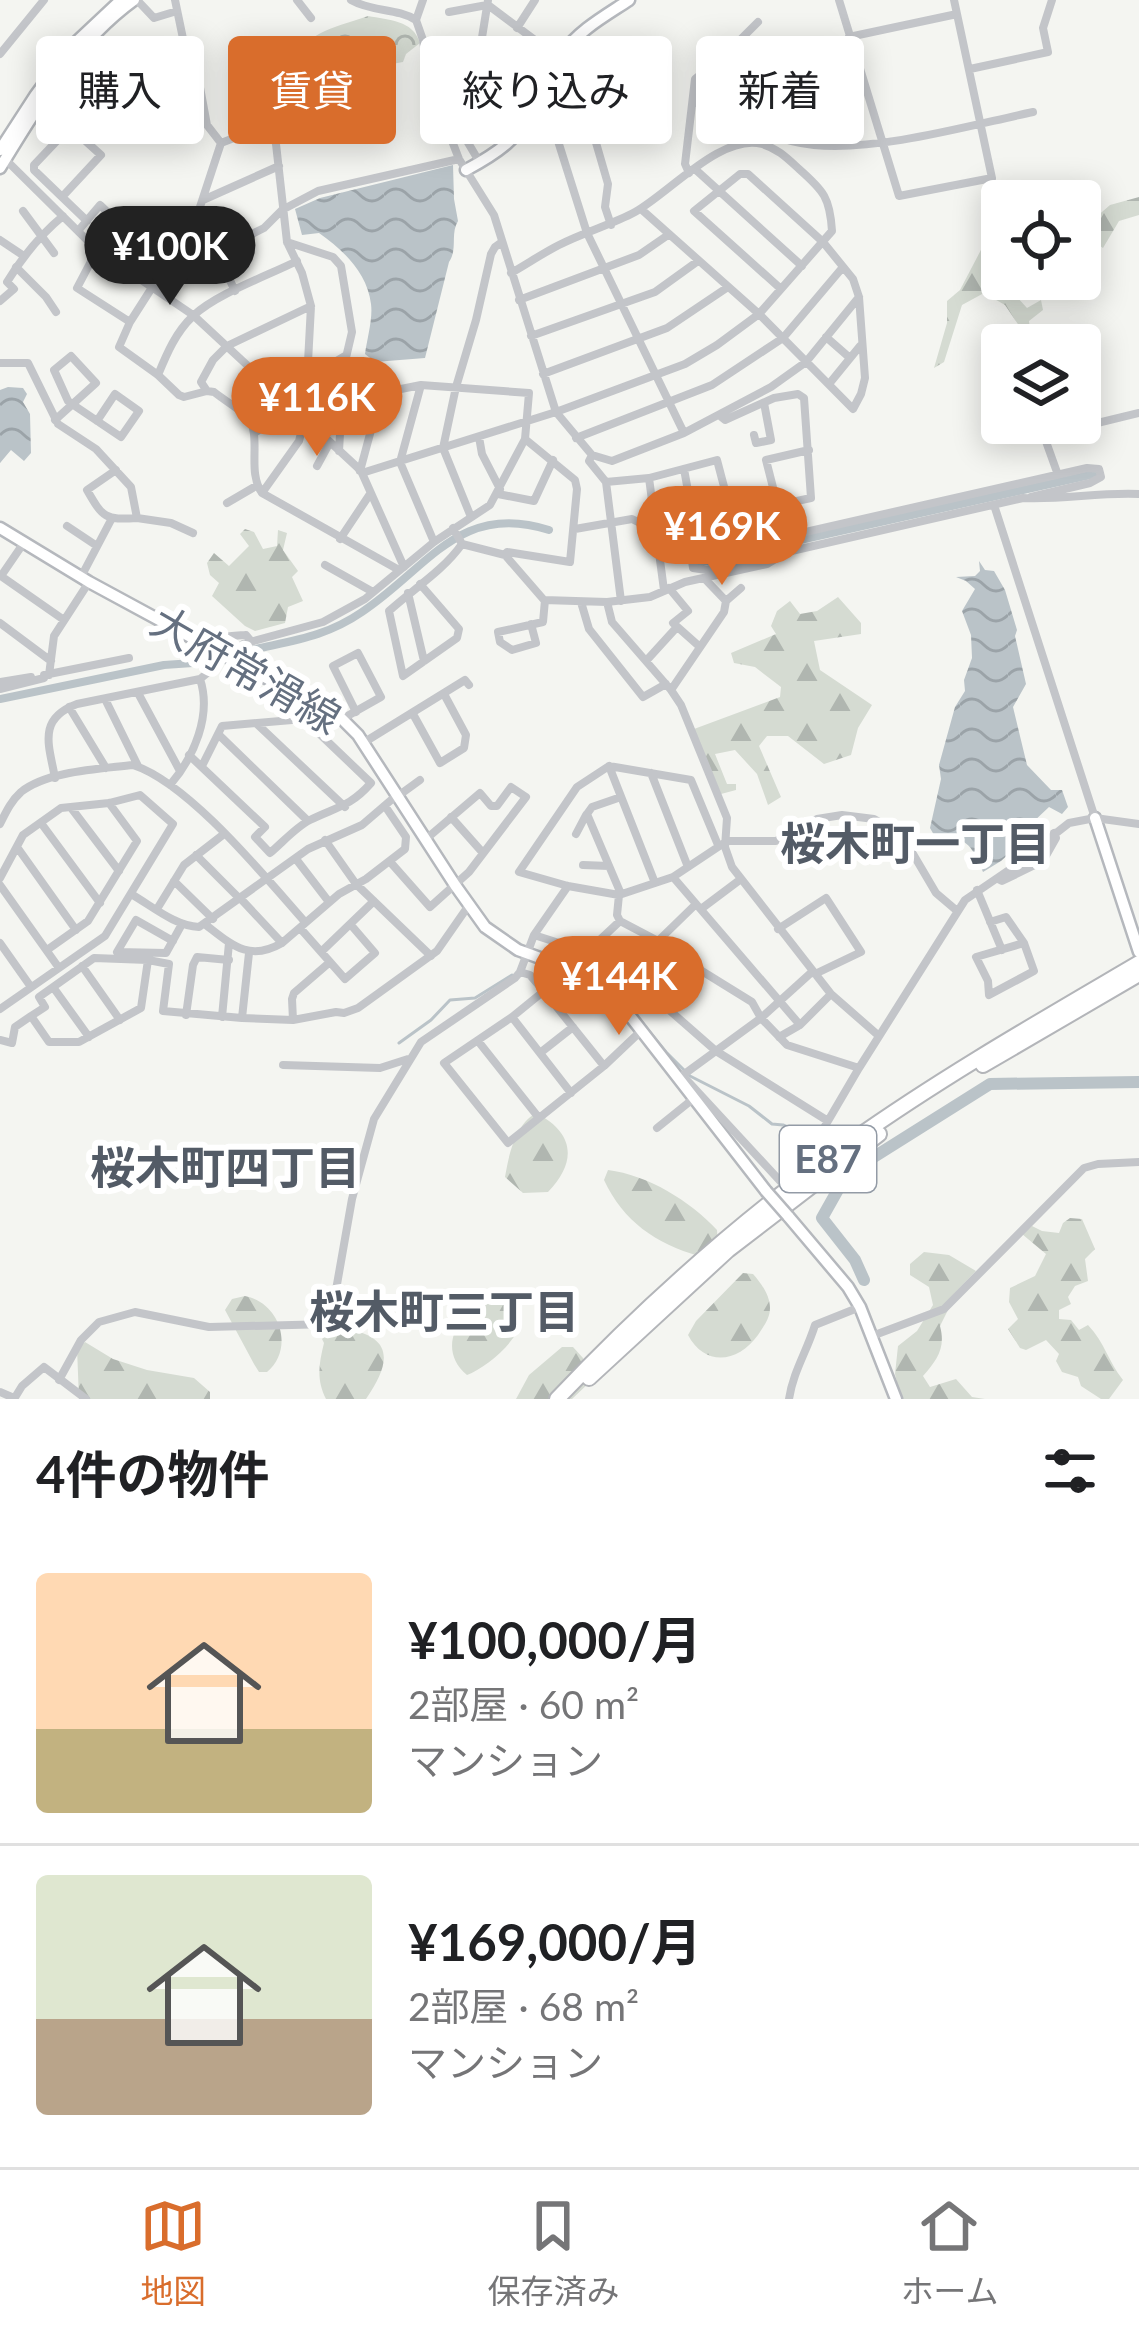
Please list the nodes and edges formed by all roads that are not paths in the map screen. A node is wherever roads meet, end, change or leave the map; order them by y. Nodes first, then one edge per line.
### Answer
1 (44, 0) edge
2 (120, 0) edge
3 (136, 0) edge
4 (175, 0) edge
5 (297, 0) edge
6 (351, 0) edge
7 (423, 0) edge
8 (535, 0) edge
9 (629, 0) edge
10 (839, 0) edge
11 (954, 0) edge
12 (1052, 0) edge
13 (489, 2) edge
14 (177, 11) junction
15 (449, 12) dead end
16 (956, 14) junction
17 (310, 18) dead end
18 (416, 20) junction
19 (758, 22) dead end
20 (517, 28) junction
21 (528, 36) edge
22 (580, 36) edge
23 (848, 36) edge
24 (858, 36) edge
25 (0, 54) edge
26 (970, 69) junction
27 (864, 85) edge
28 (693, 101) junction
29 (1033, 112) dead end
30 (980, 123) junction
31 (882, 142) junction
32 (220, 143) junction
33 (508, 144) edge
34 (559, 144) edge
35 (596, 144) edge
36 (1, 158) edge
37 (480, 163) junction
38 (463, 165) junction
39 (279, 166) junction
40 (692, 171) junction
41 (718, 190) junction
42 (62, 197) junction
43 (202, 201) junction
44 (641, 209) junction
45 (282, 210) junction
46 (23, 212) dead end
47 (63, 216) junction
48 (86, 221) junction
49 (131, 224) junction
50 (611, 225) junction
51 (77, 231) junction
52 (587, 233) junction
53 (668, 235) junction
54 (40, 236) junction
55 (0, 240) edge
56 (287, 242) junction
57 (502, 242) junction
58 (823, 242) junction
59 (97, 250) junction
60 (171, 252) junction
61 (53, 253) dead end
62 (216, 253) junction
63 (24, 256) junction
64 (698, 260) junction
65 (297, 261) junction
66 (802, 266) junction
67 (16, 267) junction
68 (843, 267) junction
69 (604, 269) junction
70 (179, 270) junction
71 (511, 273) junction
72 (153, 286) junction
73 (728, 286) junction
74 (781, 290) junction
75 (235, 291) junction
76 (859, 297) junction
77 (519, 300) junction
78 (0, 301) edge
79 (621, 304) junction
80 (310, 306) junction
81 (56, 312) dead end
82 (759, 314) junction
83 (194, 315) junction
84 (130, 322) junction
85 (531, 336) junction
86 (783, 338) junction
87 (826, 338) junction
88 (638, 339) junction
89 (861, 345) junction
90 (227, 346) junction
91 (346, 355) junction
92 (850, 358) junction
93 (806, 362) junction
94 (0, 363) edge
95 (543, 374) junction
96 (158, 375) junction
97 (656, 376) junction
98 (308, 379) junction
99 (829, 384) junction
100 (421, 385) junction
101 (456, 387) junction
102 (207, 391) junction
103 (381, 393) junction
104 (280, 394) junction
105 (342, 399) junction
106 (72, 404) junction
107 (670, 404) junction
108 (764, 404) junction
109 (295, 408) junction
110 (556, 412) junction
111 (1139, 413) edge
112 (246, 414) junction
113 (720, 416) junction
114 (305, 418) junction
115 (55, 420) junction
116 (97, 421) junction
117 (525, 422) junction
118 (254, 433) junction
119 (684, 433) junction
120 (754, 435) dead end
121 (479, 437) junction
122 (576, 438) junction
123 (526, 439) junction
124 (330, 442) junction
125 (443, 448) junction
126 (809, 450) junction
127 (339, 451) junction
128 (592, 455) junction
129 (553, 460) junction
130 (400, 462) junction
131 (317, 466) dead end
132 (684, 469) junction
133 (116, 470) junction
134 (361, 472) junction
135 (1058, 475) junction
136 (649, 478) junction
137 (606, 482) junction
138 (259, 489) junction
139 (499, 492) junction
140 (371, 493) junction
141 (1139, 494) edge
142 (1029, 498) junction
143 (227, 503) dead end
144 (994, 505) junction
145 (778, 507) junction
146 (471, 517) junction
147 (732, 517) junction
148 (137, 518) junction
149 (111, 520) junction
150 (611, 521) junction
151 (694, 524) junction
152 (67, 526) dead end
153 (0, 528) edge
154 (574, 530) junction
155 (656, 531) junction
156 (193, 533) dead end
157 (457, 536) junction
158 (340, 539) junction
159 (434, 542) junction
160 (23, 544) junction
161 (97, 546) junction
162 (788, 552) junction
163 (505, 555) junction
164 (325, 565) dead end
165 (402, 568) junction
166 (1, 576) edge
167 (85, 579) junction
168 (705, 579) junction
169 (420, 584) junction
170 (666, 589) junction
171 (741, 589) dead end
172 (373, 592) junction
173 (408, 593) junction
174 (545, 600) junction
175 (622, 601) junction
176 (581, 602) junction
177 (607, 602) junction
178 (726, 602) junction
179 (64, 620) junction
180 (0, 623) edge
181 (531, 624) junction
182 (677, 627) junction
183 (251, 640) junction
184 (205, 645) junction
185 (700, 647) junction
186 (228, 656) junction
187 (129, 658) dead end
188 (51, 661) junction
189 (424, 662) junction
190 (646, 662) junction
191 (46, 675) junction
192 (200, 680) junction
193 (0, 685) edge
194 (469, 685) dead end
195 (669, 687) junction
196 (138, 693) junction
197 (443, 694) junction
198 (105, 699) junction
199 (69, 707) junction
200 (320, 707) junction
201 (356, 712) junction
202 (413, 714) junction
203 (304, 719) junction
204 (342, 719) junction
205 (256, 723) junction
206 (218, 734) junction
207 (363, 743) junction
208 (189, 755) junction
209 (138, 766) junction
210 (202, 766) junction
211 (609, 766) junction
212 (106, 768) junction
213 (180, 771) junction
214 (651, 773) junction
215 (55, 778) junction
216 (420, 780) dead end
217 (170, 785) junction
218 (398, 796) junction
219 (621, 797) junction
220 (109, 803) junction
221 (385, 806) junction
222 (71, 807) junction
223 (345, 807) junction
224 (587, 814) junction
225 (452, 818) junction
226 (1095, 818) junction
227 (308, 820) junction
228 (41, 823) junction
229 (0, 824) edge
230 (1139, 824) edge
231 (224, 834) junction
232 (575, 834) dead end
233 (426, 839) junction
234 (325, 840) junction
235 (722, 843) junction
236 (17, 847) junction
237 (483, 853) junction
238 (196, 855) junction
239 (296, 859) junction
240 (392, 864) dead end
241 (583, 865) dead end
242 (609, 866) junction
243 (688, 867) junction
244 (118, 871) junction
245 (673, 877) junction
246 (267, 878) junction
247 (741, 879) junction
248 (174, 881) junction
249 (0, 882) edge
250 (656, 883) junction
251 (356, 884) junction
252 (454, 885) junction
253 (568, 886) junction
254 (977, 890) junction
255 (131, 894) junction
256 (620, 894) junction
257 (239, 898) junction
258 (374, 901) junction
259 (329, 902) junction
260 (100, 903) junction
261 (469, 905) junction
262 (699, 906) junction
263 (157, 909) junction
264 (956, 910) junction
265 (620, 921) junction
266 (209, 922) junction
267 (990, 922) junction
268 (182, 924) junction
269 (303, 925) junction
270 (351, 925) junction
271 (778, 929) junction
272 (76, 930) junction
273 (534, 934) junction
274 (173, 940) junction
275 (659, 940) junction
276 (229, 943) junction
277 (282, 943) junction
278 (1024, 943) junction
279 (0, 944) edge
280 (47, 950) junction
281 (1002, 950) junction
282 (321, 952) junction
283 (587, 952) junction
284 (248, 953) junction
285 (525, 954) junction
286 (431, 956) junction
287 (148, 960) junction
288 (229, 960) junction
289 (330, 962) junction
290 (1138, 963) edge
291 (82, 966) junction
292 (59, 968) junction
293 (520, 972) junction
294 (814, 973) junction
295 (53, 987) junction
296 (31, 988) junction
297 (544, 991) junction
298 (831, 994) junction
299 (780, 1000) junction
300 (0, 1009) edge
301 (186, 1015) junction
302 (31, 1016) junction
303 (222, 1017) junction
304 (512, 1017) junction
305 (242, 1018) junction
306 (760, 1018) junction
307 (120, 1020) junction
308 (293, 1020) junction
309 (800, 1024) junction
310 (573, 1027) junction
311 (642, 1030) junction
312 (879, 1036) junction
313 (89, 1037) junction
314 (778, 1037) junction
315 (0, 1040) edge
316 (478, 1041) junction
317 (716, 1051) junction
318 (540, 1053) junction
319 (410, 1058) junction
320 (283, 1065) dead end
321 (604, 1066) junction
322 (859, 1068) junction
323 (680, 1077) junction
324 (571, 1093) junction
325 (693, 1100) junction
326 (539, 1118) junction
327 (828, 1121) junction
328 (656, 1128) dead end
329 (1139, 1162) edge
330 (860, 1307) junction
331 (872, 1336) junction
332 (59, 1380) junction
333 (0, 1391) edge
334 (14, 1398) edge
335 (86, 1399) edge
336 (557, 1399) edge
337 (569, 1399) edge
338 (789, 1399) edge
339 (896, 1399) edge

1 - 25 street
2 - 36 main road
3 - 14 street
3 - 36 main road
4 - 14 street
5 - 17 street
6 - 18 street
7 - 18 street
8 - 20 street
9 - 22 main road
10 - 23 street
11 - 16 street
12 - 26 street
13 - 15 street
13 - 20 street
13 - 37 street
14 - 32 street
16 - 24 street
16 - 26 street
18 - 38 street
19 - 28 street
20 - 21 street
26 - 30 street
27 - 31 street
28 - 31 street
28 - 40 street
29 - 30 street
30 - 31 street
30 - 31 street
32 - 39 street
32 - 43 street
33 - 37 main road
34 - 52 street
35 - 50 street
36 - 47 street
37 - 38 main road
38 - 45 street
38 - 57 street
39 - 43 street
39 - 45 street
40 - 41 street
40 - 44 street
40 - 58 street
41 - 58 street
41 - 66 street
41 - 74 street
42 - 42 street
42 - 48 street
43 - 62 street
44 - 50 street
44 - 53 street
45 - 56 street
45 - 62 street
46 - 54 street
47 - 51 street
47 - 54 street
48 - 49 street
48 - 51 street
49 - 60 street
49 - 60 street
50 - 52 street
51 - 59 street
52 - 69 street
52 - 71 street
53 - 64 street
53 - 69 street
54 - 61 street
54 - 63 street
55 - 63 street
56 - 65 street
56 - 91 street
57 - 71 street
57 - 101 street
58 - 66 street
58 - 68 street
59 - 72 street
59 - 84 street
60 - 70 street
62 - 70 street
62 - 75 street
63 - 67 street
64 - 73 street
64 - 79 street
65 - 75 street
65 - 80 street
66 - 74 street
67 - 78 street
67 - 81 street
68 - 76 street
68 - 86 street
69 - 77 street
69 - 79 street
70 - 72 street
71 - 77 street
72 - 83 street
72 - 84 street
73 - 82 street
73 - 88 street
74 - 82 street
75 - 83 street
76 - 87 street
76 - 89 street
77 - 85 street
79 - 85 street
79 - 88 street
80 - 90 street
80 - 98 street
82 - 86 street
82 - 97 street
83 - 90 street
83 - 96 street
84 - 96 street
85 - 95 street
86 - 93 street
86 - 107 street
87 - 92 street
87 - 93 street
88 - 95 street
88 - 97 street
89 - 92 street
89 - 99 street
90 - 102 street
90 - 104 street
91 - 98 street
91 - 105 street
92 - 99 street
93 - 99 street
93 - 113 street
94 - 115 street
95 - 110 street
96 - 102 street
97 - 107 street
97 - 110 street
98 - 104 street
98 - 114 street
100 - 101 street
100 - 103 street
100 - 130 street
101 - 117 street
101 - 125 street
102 - 112 street
103 - 105 street
103 - 134 street
104 - 109 street
104 - 112 street
105 - 127 street
106 - 106 street
106 - 115 street
106 - 116 street
107 - 119 street
107 - 122 street
108 - 113 street
108 - 120 street
108 - 126 street
109 - 114 street
109 - 118 street
110 - 117 street
110 - 122 street
111 - 135 street
112 - 118 street
113 - 119 street
114 - 124 street
114 - 138 street
115 - 133 street
116 - 116 street
117 - 121 street
117 - 123 street
118 - 138 street
119 - 128 street
121 - 125 street
121 - 139 street
122 - 128 street
123 - 129 street
123 - 139 street
124 - 127 street
124 - 131 street
125 - 130 street
125 - 146 street
126 - 145 street
126 - 145 street
127 - 134 street
128 - 137 street
129 - 139 street
129 - 154 street
130 - 134 street
130 - 159 street
132 - 136 street
132 - 147 street
132 - 151 street
133 - 148 street
133 - 149 street
134 - 140 street
135 - 142 street
135 - 162 street
136 - 137 street
136 - 155 street
137 - 150 street
138 - 143 street
138 - 158 street
139 - 146 street
140 - 158 street
140 - 165 street
141 - 142 street
142 - 144 street
144 - 162 street
144 - 226 street
145 - 147 street
146 - 157 street
147 - 151 street
148 - 149 street
148 - 156 street
149 - 161 street
150 - 154 street
150 - 155 street
150 - 175 street
151 - 155 street
152 - 161 street
153 - 160 main road, 大府常滑線
154 - 163 street
155 - 170 street
157 - 159 street
157 - 163 street
157 - 169 street
158 - 165 street
159 - 165 street
160 - 166 street
160 - 167 main road, 大府常滑線
161 - 167 street
162 - 168 street
163 - 174 street
164 - 172 street
165 - 172 street
166 - 179 street
167 - 179 street
167 - 184 main road, 大府常滑線
168 - 170 street
168 - 178 street
169 - 173 street
169 - 189 street
170 - 175 street
170 - 182 street
171 - 178 street
172 - 183 street
173 - 189 street
173 - 189 street
174 - 176 street
174 - 181 street
175 - 177 street
176 - 177 street
176 - 195 street
177 - 190 street
178 - 185 street
179 - 188 street
180 - 188 street
181 - 181 street
182 - 185 street
182 - 190 street
183 - 184 street
183 - 186 street
184 - 186 main road, 大府常滑線
185 - 195 street
186 - 192 street
186 - 200 main road, 大府常滑線
187 - 191 street
188 - 191 street
190 - 195 street
191 - 193 street
192 - 196 street
192 - 208 street
194 - 197 street
195 - 235 street
196 - 198 street
196 - 213 street
197 - 202 street
197 - 202 street
198 - 199 street
198 - 209 street
199 - 212 street
199 - 215 street
200 - 203 street
200 - 204 main road, 大府常滑線
201 - 201 street
201 - 204 street
202 - 207 street
203 - 205 street
203 - 223 street
204 - 207 main road, 大府常滑線
205 - 206 street
205 - 223 street
206 - 210 street
206 - 227 street
207 - 218 main road, 大府常滑線
208 - 210 street
208 - 213 street
209 - 212 street
209 - 217 street
210 - 227 street
211 - 214 street
211 - 219 street
211 - 253 street
212 - 215 street
213 - 217 street
214 - 235 street
214 - 243 street
215 - 229 street
216 - 218 street
217 - 231 street
218 - 221 street
218 - 233 main road, 大府常滑線
219 - 224 street
219 - 250 street
220 - 222 street
220 - 244 street
220 - 255 street
221 - 234 street
221 - 251 street
222 - 228 street
222 - 244 street
223 - 227 street
224 - 232 street
224 - 242 street
225 - 233 street
225 - 237 street
225 - 237 street
226 - 230 street
226 - 254 street
226 - 290 main road
228 - 236 street
228 - 260 street
231 - 238 street
231 - 246 street
233 - 252 main road, 大府常滑線
234 - 239 street
234 - 251 street
235 - 243 street
235 - 247 street
235 - 264 street
236 - 249 street
236 - 272 street
237 - 252 street
238 - 248 street
238 - 257 street
239 - 246 street
239 - 259 street
240 - 252 street
241 - 242 street
242 - 256 street
243 - 245 street
244 - 260 street
245 - 250 street
245 - 262 street
246 - 257 street
246 - 269 street
247 - 262 street
247 - 271 street
248 - 263 street
248 - 266 street
249 - 280 street
250 - 256 street
251 - 258 street
251 - 259 street
252 - 261 main road, 大府常滑線
253 - 256 street
253 - 273 street
254 - 264 street
254 - 267 street
255 - 263 street
255 - 292 street
256 - 265 street
257 - 266 street
257 - 277 street
258 - 270 street
258 - 286 street
259 - 269 street
260 - 272 street
261 - 285 main road, 大府常滑線
261 - 286 street
262 - 275 street
262 - 299 street
263 - 268 street
264 - 312 street
265 - 275 street
265 - 283 street
266 - 268 street
266 - 276 street
267 - 278 street
267 - 281 street
268 - 274 street
269 - 277 street
269 - 282 street
270 - 282 street
270 - 289 street
271 - 294 street
271 - 294 street
272 - 280 street
273 - 283 street
273 - 285 street
274 - 274 street
275 - 306 street
276 - 284 street
276 - 288 street
277 - 284 street
278 - 281 street
278 - 281 street
279 - 296 street
280 - 292 street
282 - 289 street
283 - 317 street
284 - 305 street
285 - 293 street
285 - 311 main road, 大府常滑線
286 - 308 street
287 - 291 street
287 - 301 street
287 - 307 street
288 - 301 street
288 - 303 street
289 - 308 street
290 - 336 highway, E87
290 - 337 highway, E87
291 - 295 street
291 - 307 street
292 - 296 street
293 - 297 street
293 - 319 street
294 - 298 street
294 - 299 street
295 - 302 street
295 - 313 street
296 - 300 street
297 - 304 street
297 - 310 street
298 - 309 street
298 - 312 street
299 - 306 street
299 - 309 street
301 - 303 street
302 - 313 street
302 - 315 street
303 - 305 street
304 - 316 street
304 - 318 street
305 - 308 street
306 - 314 street
306 - 317 street
307 - 313 street
309 - 314 street
310 - 318 street
310 - 321 street
311 - 321 street
311 - 323 main road, 大府常滑線
312 - 322 street
314 - 322 street
316 - 326 street
316 - 326 street
317 - 323 street
317 - 327 street
318 - 324 street
319 - 320 street
319 - 332 street
321 - 324 street
322 - 327 street
323 - 325 main road, 大府常滑線
323 - 327 street
324 - 326 street
325 - 328 street
325 - 330 main road, 大府常滑線, bridge
329 - 331 street
330 - 331 main road, 大府常滑線
330 - 338 street
331 - 339 main road, 大府常滑線
332 - 334 street
332 - 335 street
333 - 334 street

